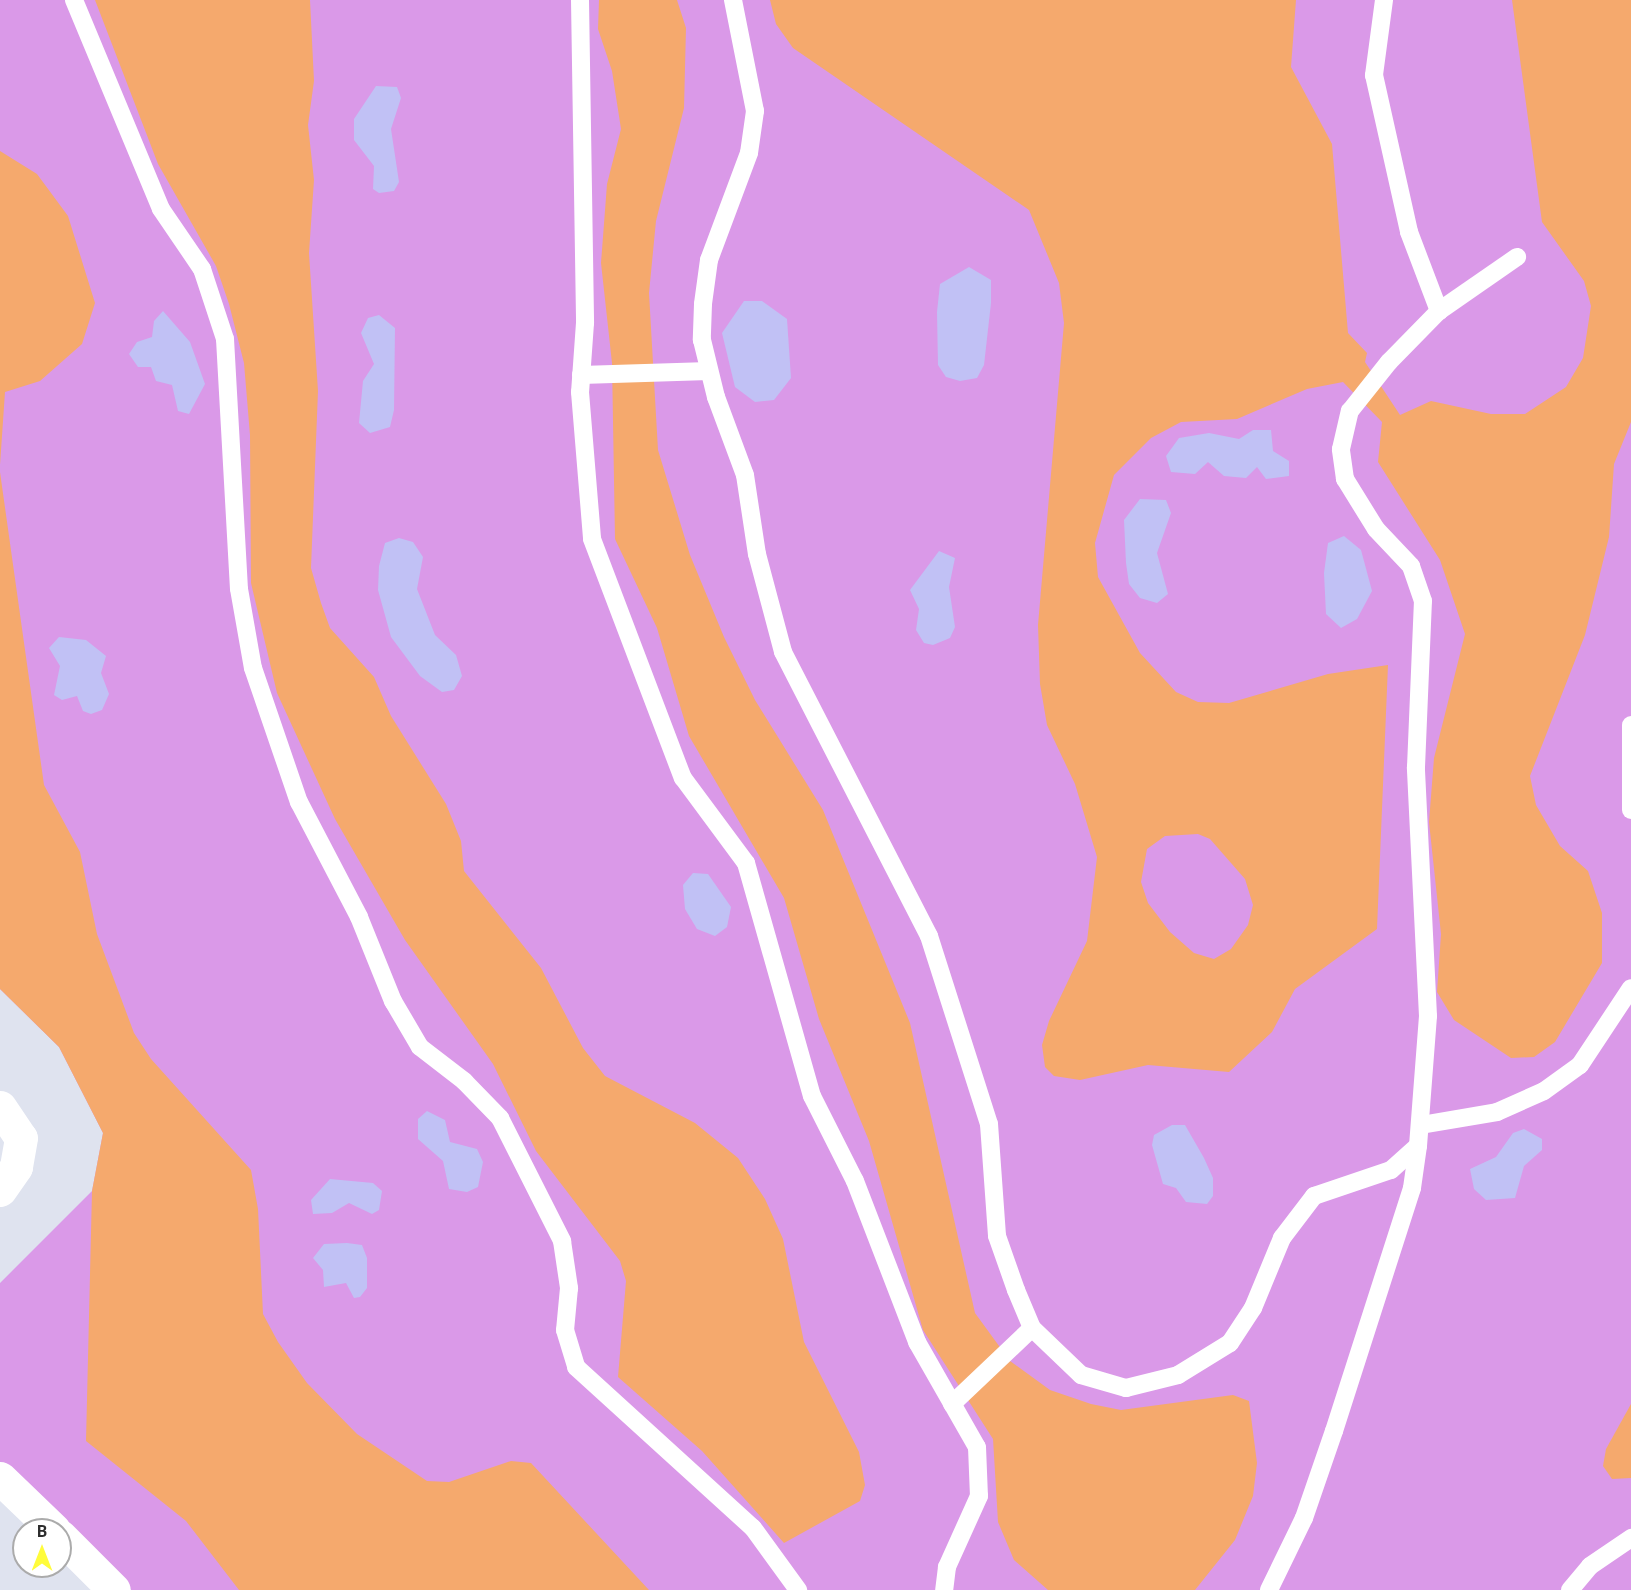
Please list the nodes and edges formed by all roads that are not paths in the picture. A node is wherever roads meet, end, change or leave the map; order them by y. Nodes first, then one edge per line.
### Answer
1 (74, 0) edge
2 (580, 0) edge
3 (733, 0) edge
4 (1384, 0) edge
5 (1517, 257) dead end
6 (1439, 310) junction
7 (706, 372) junction
8 (586, 374) junction
9 (1631, 725) edge
10 (1631, 810) edge
11 (1631, 988) edge
12 (0, 1107) edge
13 (1421, 1125) junction
14 (1418, 1146) junction
15 (0, 1190) edge
16 (1028, 1332) junction
17 (955, 1401) junction
18 (0, 1478) edge
19 (42, 1518) edge
20 (1631, 1538) edge
21 (72, 1548) edge
22 (114, 1590) edge
23 (798, 1590) edge
24 (944, 1590) edge
25 (1269, 1590) edge
26 (1570, 1590) edge

1 - 23 lane
2 - 8 lane
3 - 7 lane
4 - 6 lane
5 - 6 lane
6 - 13 lane
7 - 8 lane
7 - 16 lane
8 - 17 lane
9 - 10 lane
11 - 13 lane
12 - 15 street
13 - 14 lane
14 - 16 lane
14 - 25 lane
16 - 17 lane
17 - 24 lane
18 - 19 street
20 - 26 lane
21 - 22 street

